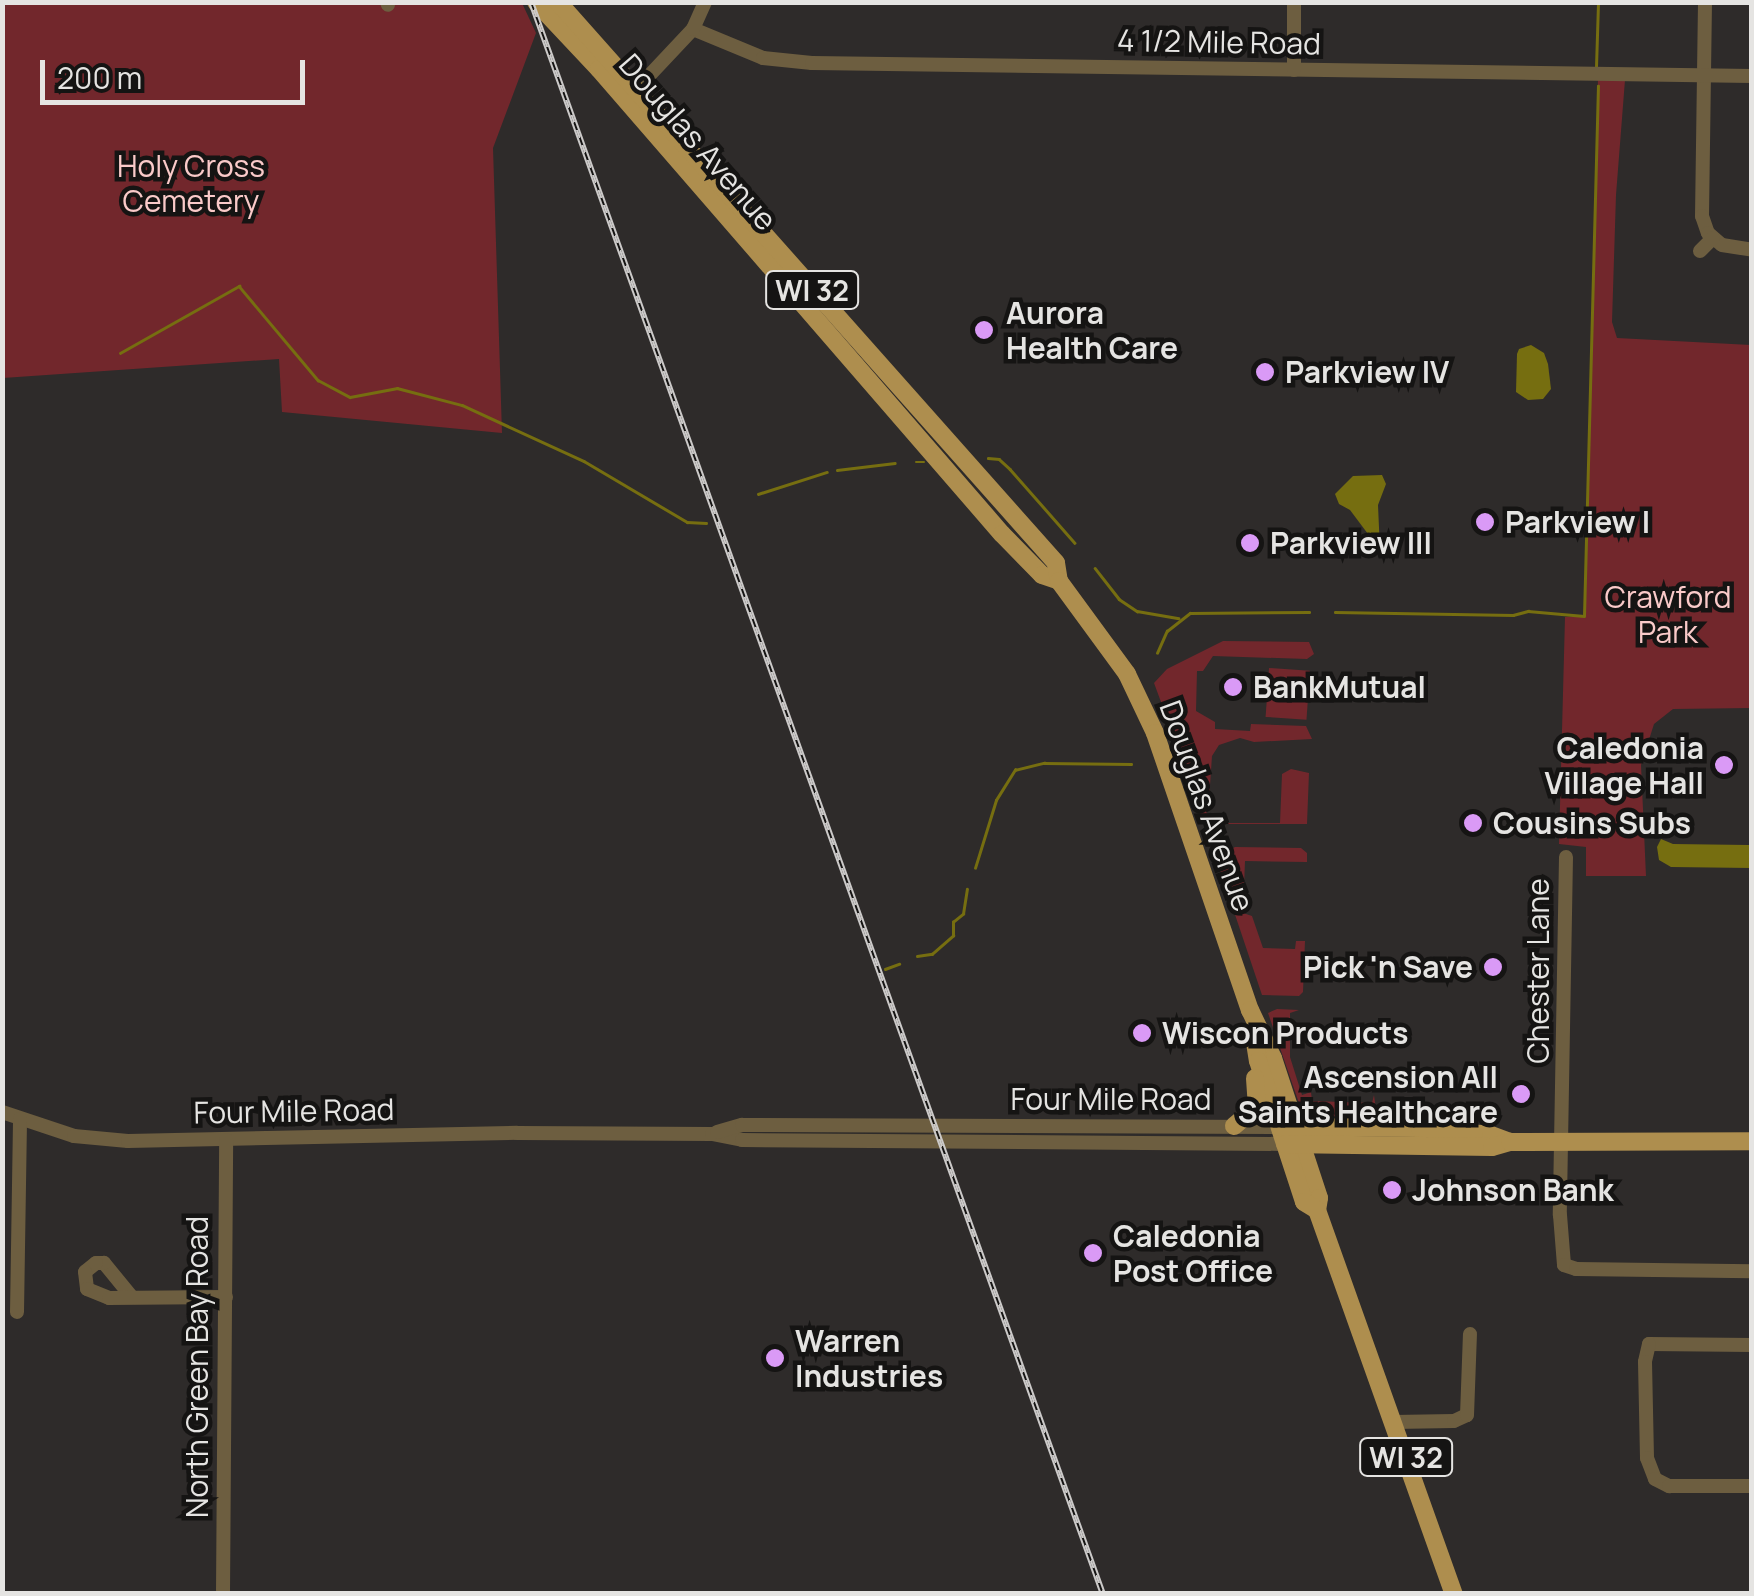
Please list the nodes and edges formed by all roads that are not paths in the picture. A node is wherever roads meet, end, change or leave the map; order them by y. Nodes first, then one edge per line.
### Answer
1 (536, 2) edge
2 (558, 2) edge
3 (705, 2) edge
4 (1294, 2) edge
5 (1705, 2) edge
6 (692, 30) junction
7 (1294, 70) junction
8 (1704, 75) junction
9 (1752, 76) edge
10 (632, 94) junction
11 (1713, 238) junction
12 (1752, 250) edge
13 (1700, 251) dead end
14 (1566, 857) dead end
15 (1250, 1010) junction
16 (1260, 1068) junction
17 (2, 1112) edge
18 (20, 1119) junction
19 (1234, 1126) junction
20 (712, 1134) junction
21 (1291, 1135) junction
22 (226, 1140) junction
23 (1563, 1141) junction
24 (1752, 1141) edge
25 (1510, 1142) junction
26 (1336, 1145) junction
27 (1312, 1178) junction
28 (1317, 1210) junction
29 (1752, 1270) edge
30 (131, 1296) dead end
31 (226, 1297) junction
32 (17, 1312) dead end
33 (1470, 1334) dead end
34 (1752, 1345) edge
35 (1394, 1422) junction
36 (1752, 1486) edge
37 (223, 1594) edge
38 (1454, 1594) edge

1 - 10 main road, Douglas Avenue / WI 32
2 - 10 main road, Douglas Avenue / WI 32
3 - 6 street
4 - 7 street
5 - 8 street
6 - 7 street, 4 1/2 Mile Road
6 - 10 street
7 - 8 street, 4 1/2 Mile Road
8 - 9 street, 4 1/2 Mile Road
8 - 11 street
10 - 15 main road, Douglas Avenue / WI 32
11 - 12 street
11 - 13 street
14 - 23 street, Chester Lane
15 - 16 main road, Douglas Avenue / WI 32
15 - 21 main road, Douglas Avenue / WI 32
16 - 19 main road
16 - 21 main road, Douglas Avenue / WI 32
17 - 18 street, Four Mile Road
18 - 22 street, Four Mile Road
18 - 32 street
19 - 20 street, Four Mile Road
19 - 21 street, Four Mile Road
20 - 21 street, Four Mile Road
20 - 22 street, Four Mile Road
21 - 25 main road, Four Mile Road
21 - 26 main road, Four Mile Road
21 - 27 main road, Douglas Avenue / WI 32
21 - 28 main road, Douglas Avenue / WI 32
22 - 31 street, North Green Bay Road
23 - 24 main road, Four Mile Road
23 - 25 main road, Four Mile Road
23 - 29 street, Chester Lane
25 - 26 main road, Four Mile Road
26 - 27 main road
27 - 28 main road, Douglas Avenue / WI 32
28 - 35 main road, Douglas Avenue / WI 32
30 - 31 street
31 - 37 street, North Green Bay Road
33 - 35 street
34 - 36 street
35 - 38 main road, Douglas Avenue / WI 32

